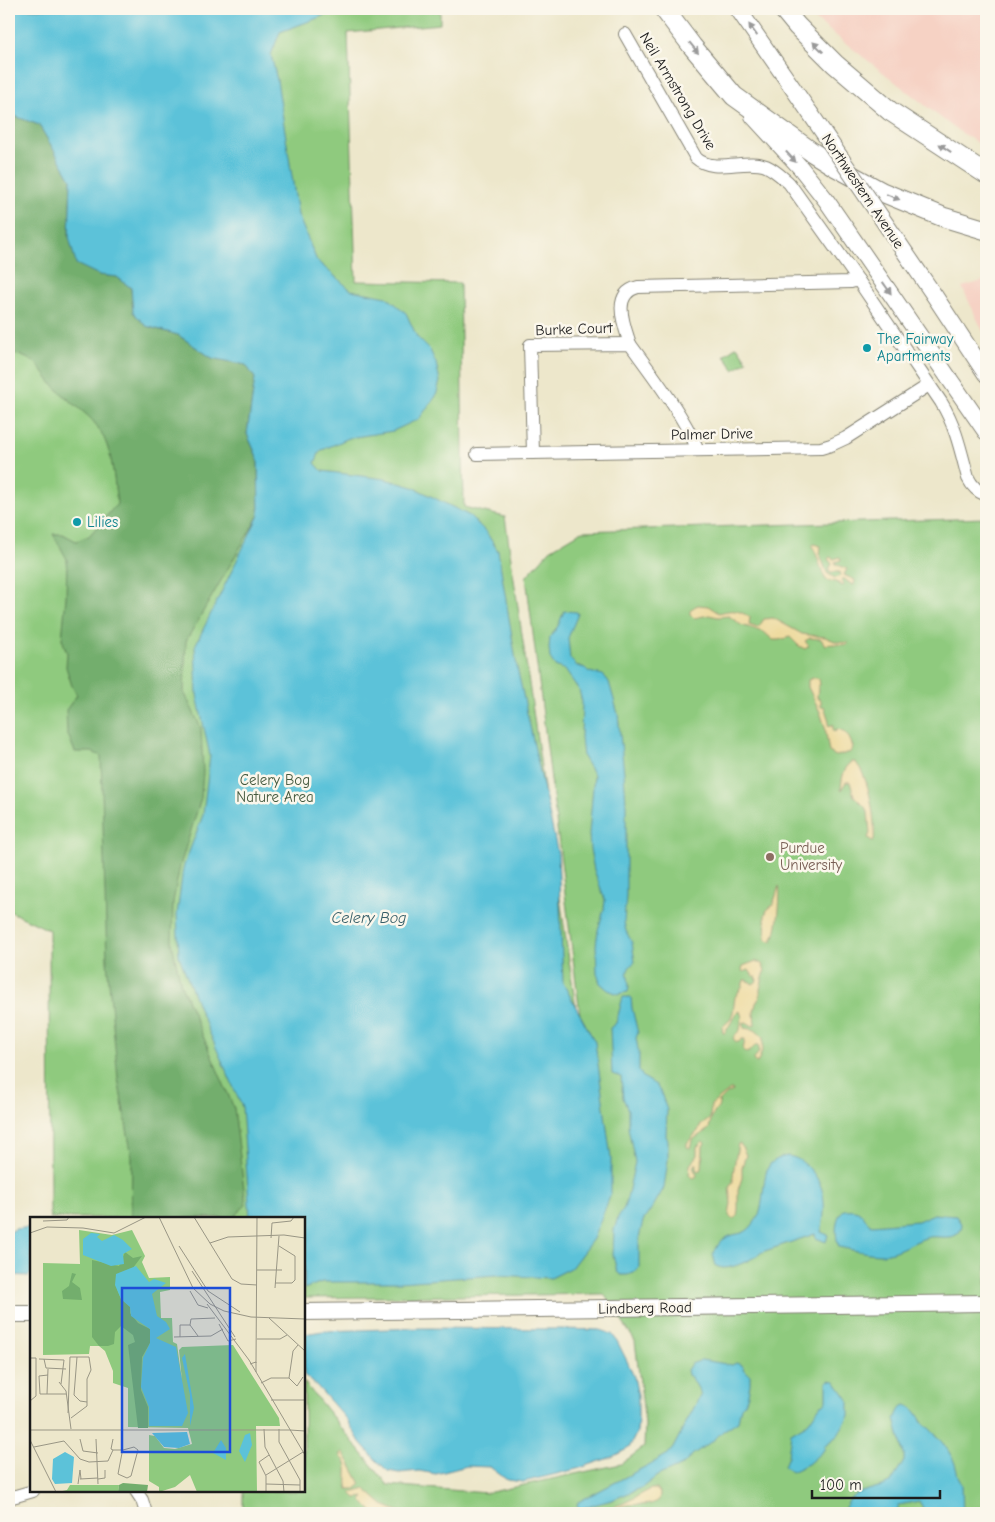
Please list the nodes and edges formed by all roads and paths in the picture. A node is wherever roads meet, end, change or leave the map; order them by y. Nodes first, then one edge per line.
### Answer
1 (664, 9) edge
2 (738, 9) edge
3 (783, 9) edge
4 (625, 34) dead end
5 (734, 96) junction
6 (986, 174) edge
7 (986, 230) edge
8 (858, 280) junction
9 (630, 344) junction
10 (986, 374) edge
11 (929, 385) junction
12 (986, 432) edge
13 (698, 450) junction
14 (533, 453) junction
15 (477, 454) dead end
16 (986, 495) edge
17 (986, 1303) edge
18 (305, 1312) edge
19 (9, 1314) edge
20 (30, 1314) edge
21 (30, 1492) edge
22 (137, 1492) edge
23 (9, 1498) edge
24 (146, 1513) edge

1 -> 5 highway
10 -> 2 main road, Northwestern Avenue, bridge
6 -> 3 highway
4 - 8 street, Neil Armstrong Drive
5 -> 7 highway
5 -> 12 main road
8 - 9 street
8 - 11 street, Neil Armstrong Drive
9 - 13 street, Burke Court
9 - 14 street, Burke Court
11 - 13 street, Palmer Drive
11 - 16 street, Neil Armstrong Drive
13 - 14 street, Palmer Drive
14 - 15 street, Palmer Drive
17 - 18 main road, Lindberg Road
19 - 20 main road
21 - 23 street
22 - 24 street

